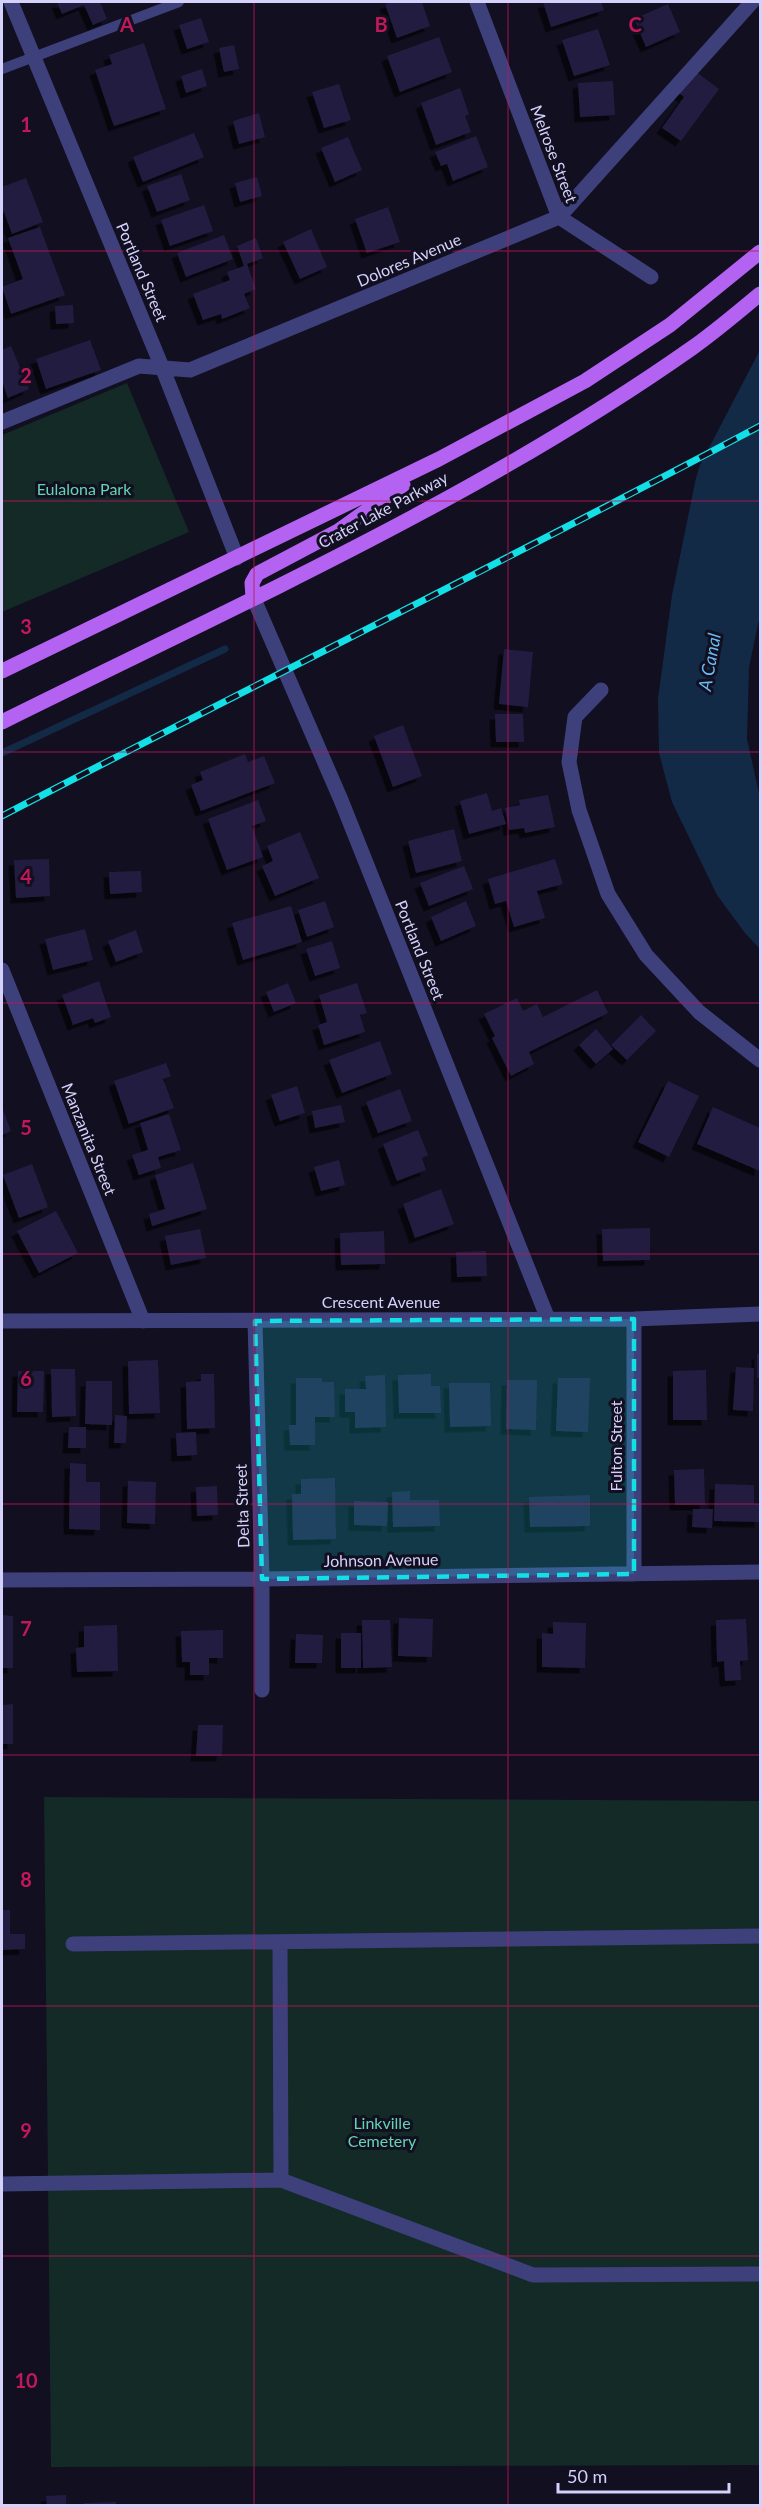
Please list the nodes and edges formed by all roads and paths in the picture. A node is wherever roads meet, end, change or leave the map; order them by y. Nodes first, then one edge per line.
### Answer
1 (11, 2) edge
2 (179, 2) edge
3 (477, 2) edge
4 (752, 2) edge
5 (32, 57) junction
6 (2, 69) edge
7 (559, 217) junction
8 (760, 252) edge
9 (651, 277) dead end
10 (760, 294) edge
11 (162, 368) junction
12 (2, 422) edge
13 (439, 459) junction
14 (237, 558) junction
15 (253, 597) junction
16 (2, 671) edge
17 (601, 690) dead end
18 (2, 722) edge
19 (2, 970) edge
20 (760, 1060) edge
21 (760, 1314) edge
22 (548, 1319) junction
23 (634, 1319) junction
24 (2, 1321) edge
25 (143, 1321) junction
26 (255, 1321) junction
27 (760, 1572) edge
28 (634, 1574) junction
29 (2, 1580) edge
30 (262, 1580) junction
31 (262, 1690) dead end
32 (760, 1936) edge
33 (280, 1942) junction
34 (73, 1944) dead end
35 (281, 2180) junction
36 (2, 2184) edge
37 (760, 2274) edge

1 - 5 street, Portland Street
2 - 5 lane
3 - 7 street, Melrose Street
4 - 7 street, Dolores Avenue
5 - 6 lane
5 - 11 street, Portland Street
7 - 9 street, Melrose Street
7 - 11 street, Dolores Avenue
8 - 13 main road, Crater Lake Parkway
10 - 15 main road, Crater Lake Parkway
11 - 12 street, Dolores Avenue
11 - 14 street, Portland Street
13 - 14 main road, Crater Lake Parkway
13 - 15 main road
14 - 16 main road, Crater Lake Parkway
15 - 18 main road, Crater Lake Parkway
15 - 22 street, Portland Street
17 - 20 street
19 - 25 street, Manzanita Street
21 - 23 street, Crescent Avenue
22 - 23 street, Crescent Avenue
22 - 26 street, Crescent Avenue
23 - 28 street, Fulton Street
24 - 25 street, Crescent Avenue
25 - 26 street, Crescent Avenue
26 - 30 street, Delta Street
27 - 28 street, Johnson Avenue
28 - 30 street, Johnson Avenue
29 - 30 street, Johnson Avenue
30 - 31 street, Delta Street
32 - 33 street
33 - 34 street
33 - 35 street
35 - 36 street
35 - 37 street

